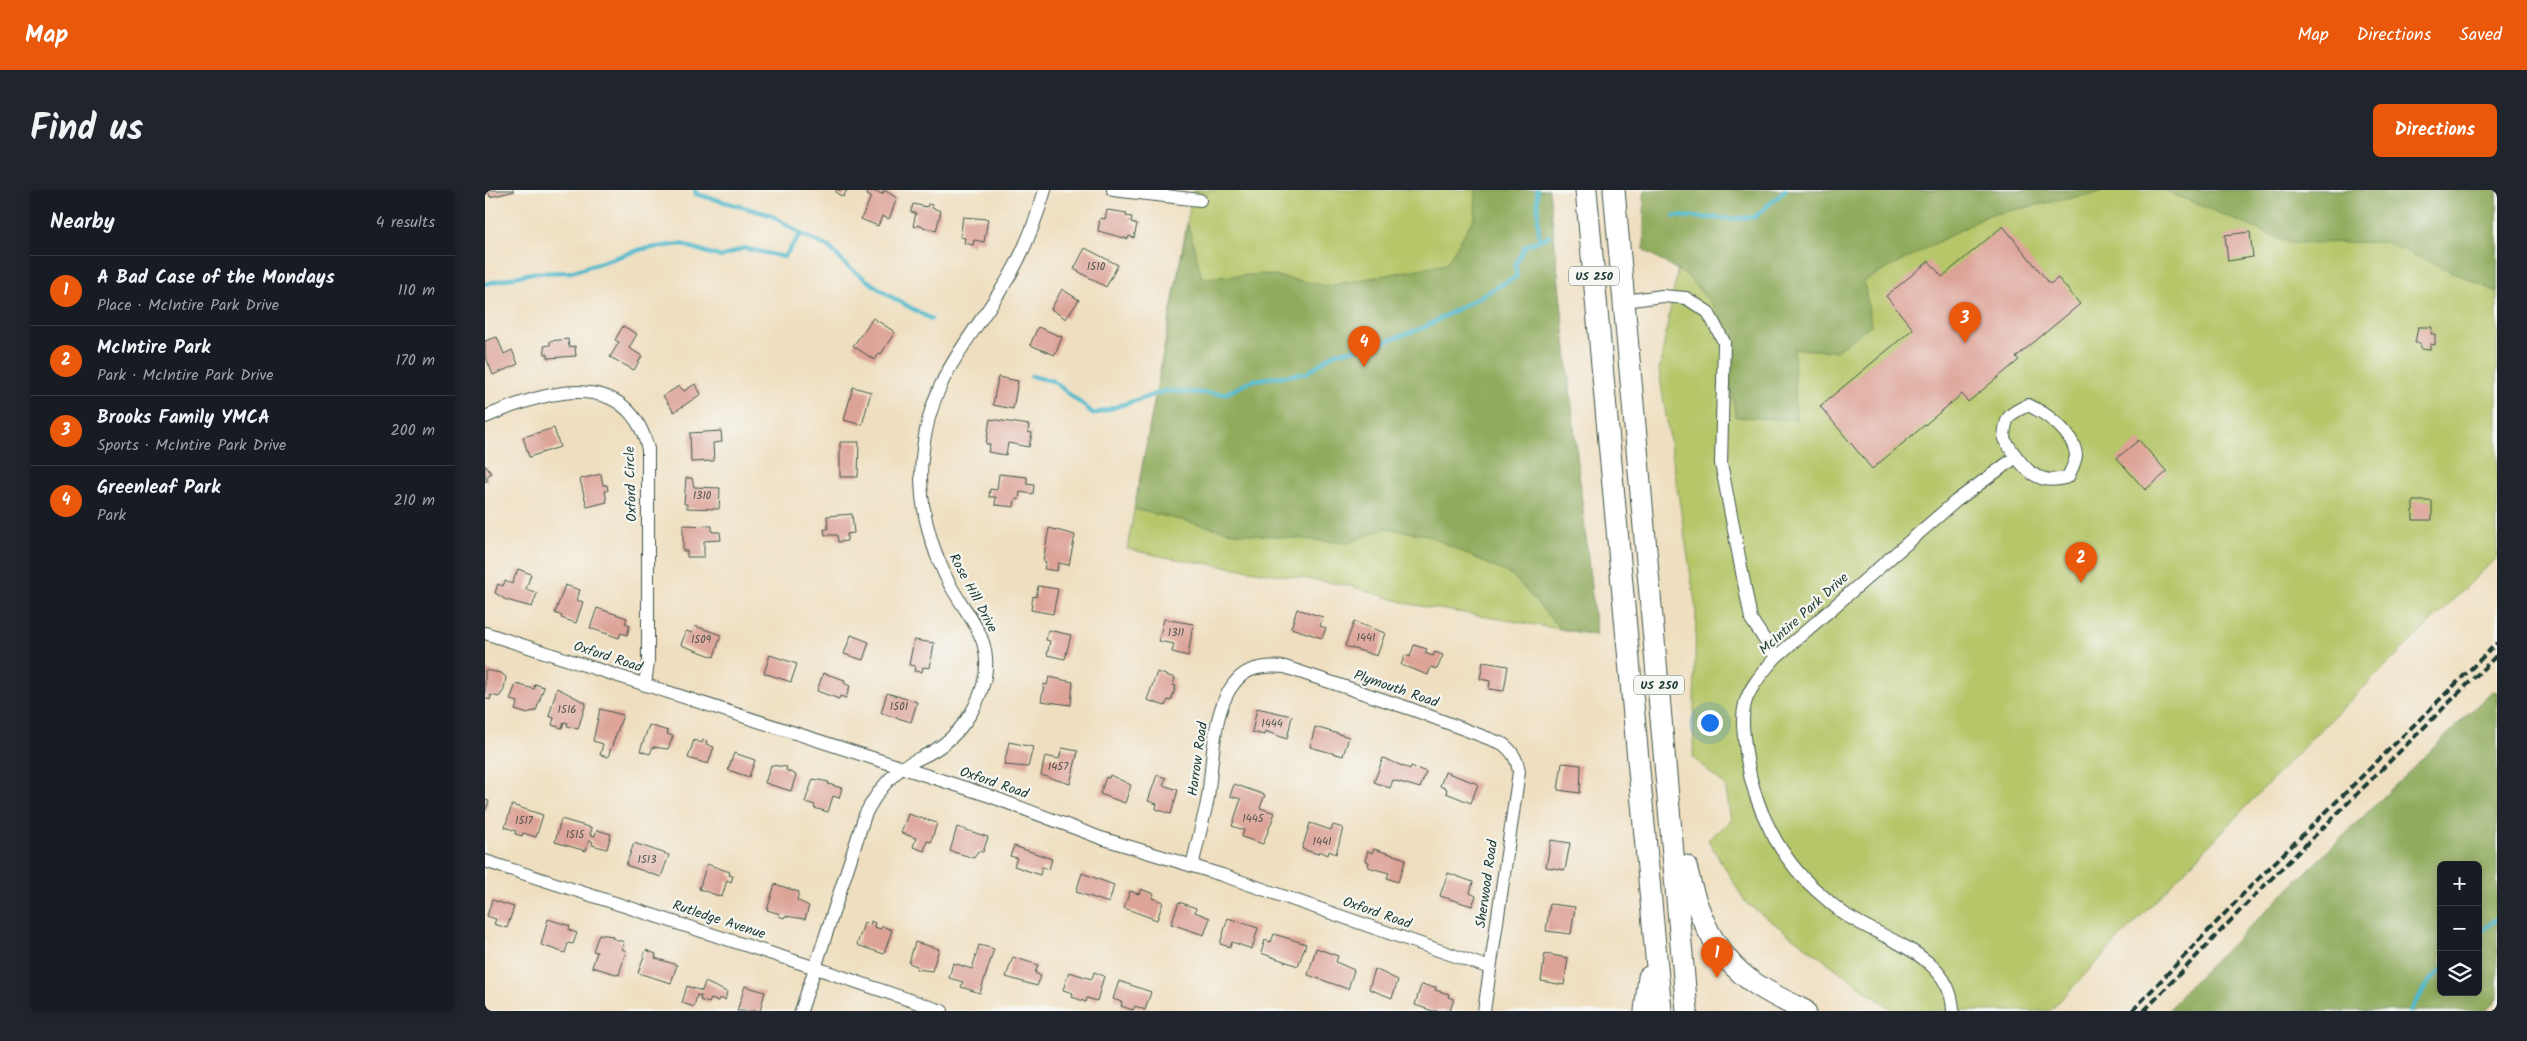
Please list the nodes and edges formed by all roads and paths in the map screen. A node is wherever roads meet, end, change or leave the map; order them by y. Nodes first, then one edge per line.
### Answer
1 (1045, 190) edge
2 (1113, 190) edge
3 (1586, 190) edge
4 (1614, 190) edge
5 (1200, 200) dead end
6 (1625, 301) junction
7 (485, 416) edge
8 (2016, 457) junction
9 (485, 633) edge
10 (1776, 657) junction
11 (1255, 669) joint
12 (645, 685) junction
13 (1665, 748) junction
14 (1517, 760) joint
15 (902, 768) junction
16 (485, 861) edge
17 (1192, 866) junction
18 (1653, 942) junction
19 (815, 968) junction
20 (1490, 968) junction
21 (801, 1011) edge
22 (942, 1011) edge
23 (1483, 1011) edge
24 (1645, 1011) edge
25 (1661, 1011) edge
26 (1687, 1011) edge
27 (1805, 1011) edge
28 (1953, 1011) edge

1 - 15 street, Rose Hill Drive
2 - 5 street
3 - 18 highway, US 250
4 - 6 highway, US 250
6 - 10 street
6 - 13 highway, US 250
7 - 12 street, Oxford Circle
8 - 8 street
8 - 10 street, McIntire Park Drive
9 - 12 street, Oxford Road
10 - 28 street, McIntire Park Drive
11 - 14 street, Plymouth Road
11 - 17 street, Harrow Road
12 - 15 street, Oxford Road
13 - 26 highway, US 250
13 - 27 highway
14 - 20 street, Sherwood Road
15 - 17 street, Oxford Road
15 - 19 street, Rose Hill Drive
16 - 19 street, Rutledge Avenue
17 - 20 street, Oxford Road
18 - 24 highway
18 - 25 highway, US 250
19 - 21 street, Rose Hill Drive
19 - 22 street, Rutledge Avenue
20 - 23 street, Sherwood Road

